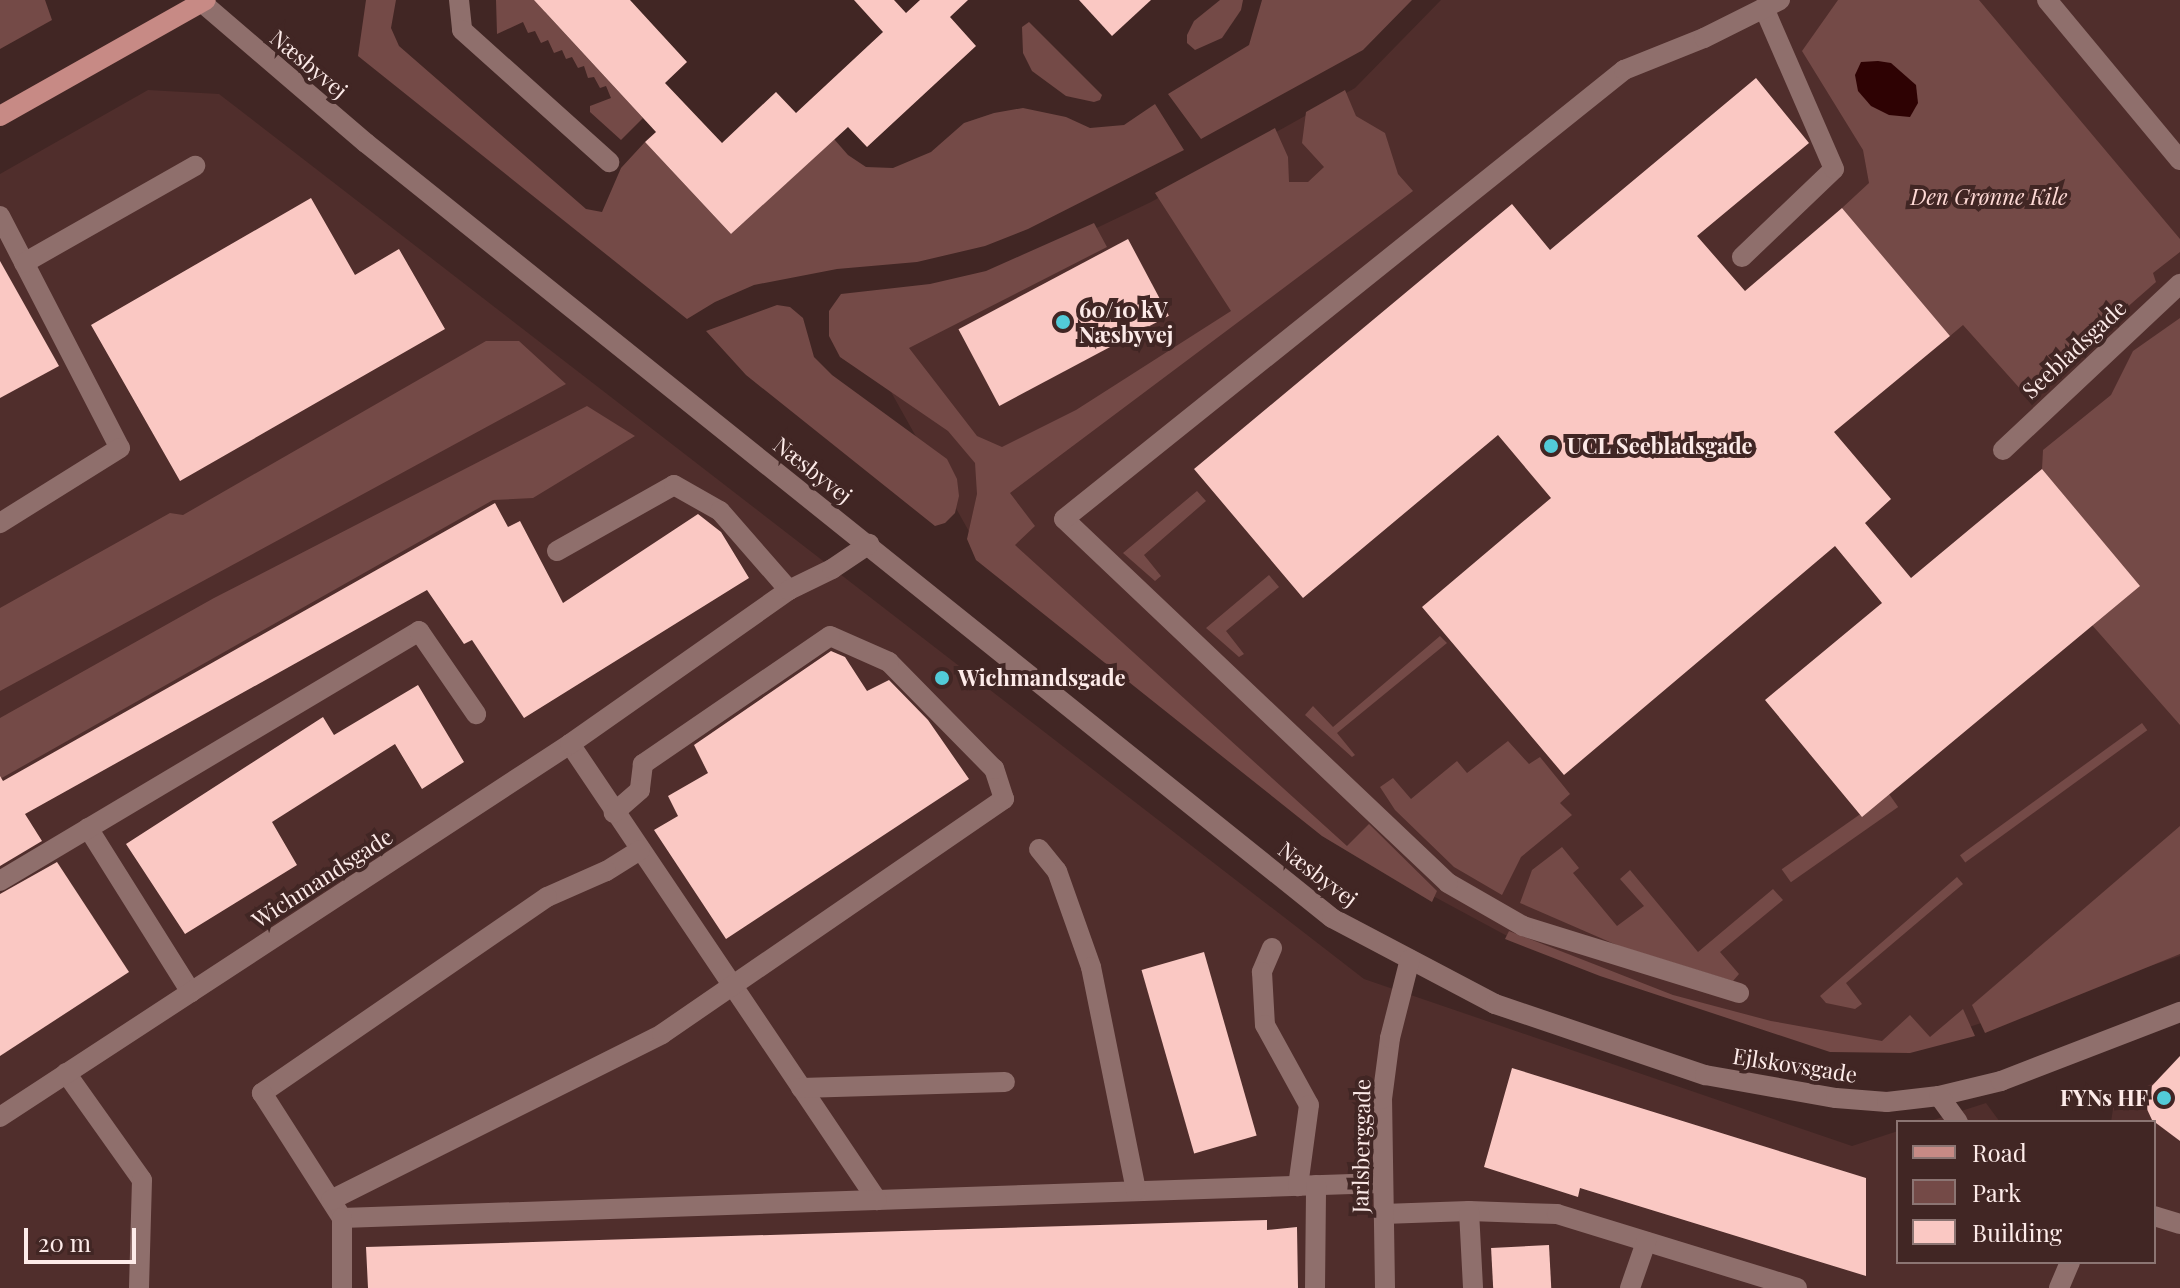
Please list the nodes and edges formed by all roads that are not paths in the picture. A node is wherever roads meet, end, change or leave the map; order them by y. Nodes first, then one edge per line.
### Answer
1 (459, 0) edge
2 (2047, 0) edge
3 (202, 1) edge
4 (1772, 4) edge
5 (0, 116) edge
6 (2180, 160) edge
7 (609, 162) dead end
8 (195, 166) dead end
9 (0, 216) edge
10 (1742, 257) dead end
11 (24, 263) junction
12 (2180, 284) edge
13 (2003, 450) dead end
14 (0, 523) edge
15 (869, 544) junction
16 (557, 551) dead end
17 (789, 590) junction
18 (476, 714) dead end
19 (570, 744) junction
20 (614, 813) junction
21 (88, 828) junction
22 (1039, 849) dead end
23 (640, 850) junction
24 (0, 881) edge
25 (1272, 948) dead end
26 (1410, 959) junction
27 (734, 988) junction
28 (191, 992) junction
29 (1739, 993) dead end
30 (2180, 1012) edge
31 (66, 1073) junction
32 (1005, 1082) dead end
33 (801, 1088) junction
34 (1939, 1096) junction
35 (0, 1117) edge
36 (1957, 1120) edge
37 (1382, 1183) junction
38 (1307, 1186) junction
39 (1136, 1191) junction
40 (331, 1200) junction
41 (877, 1200) junction
42 (1469, 1211) junction
43 (1383, 1214) junction
44 (2156, 1217) edge
45 (342, 1218) junction
46 (2180, 1224) edge
47 (1646, 1242) junction
48 (2069, 1264) edge
49 (139, 1288) edge
50 (342, 1288) edge
51 (1315, 1288) edge
52 (1385, 1288) edge
53 (1473, 1288) edge
54 (1630, 1288) edge
55 (1797, 1288) edge
56 (2059, 1288) edge

1 - 7 street
2 - 6 street
3 - 5 main road
3 - 15 street, Næsbyvej
4 - 10 street
4 - 29 street
8 - 11 street
9 - 11 street
11 - 14 street
12 - 13 street, Seebladsgade
15 - 17 street, Wichmandsgade
15 - 26 street, Næsbyvej
16 - 17 street
17 - 19 street, Wichmandsgade
18 - 21 street
19 - 20 street
19 - 28 street, Wichmandsgade
20 - 23 street
20 - 27 street
21 - 24 street
21 - 28 street
22 - 39 street
23 - 27 street
23 - 40 street
25 - 38 street
26 - 34 street, Ejlskovsgade
26 - 37 street, Jarlsberggade
27 - 33 street
27 - 40 street
28 - 31 street, Wichmandsgade
30 - 34 street, Ejlskovsgade
31 - 35 street, Wichmandsgade
31 - 49 street
32 - 33 street
33 - 41 street
34 - 36 street
37 - 38 street
37 - 43 street, Jarlsberggade
38 - 39 street
38 - 51 street
39 - 41 street
40 - 45 street
41 - 45 street
42 - 43 street
42 - 47 street
42 - 53 street
43 - 52 street, Jarlsberggade
44 - 46 street
45 - 50 street
47 - 54 street
47 - 55 street
48 - 56 street

